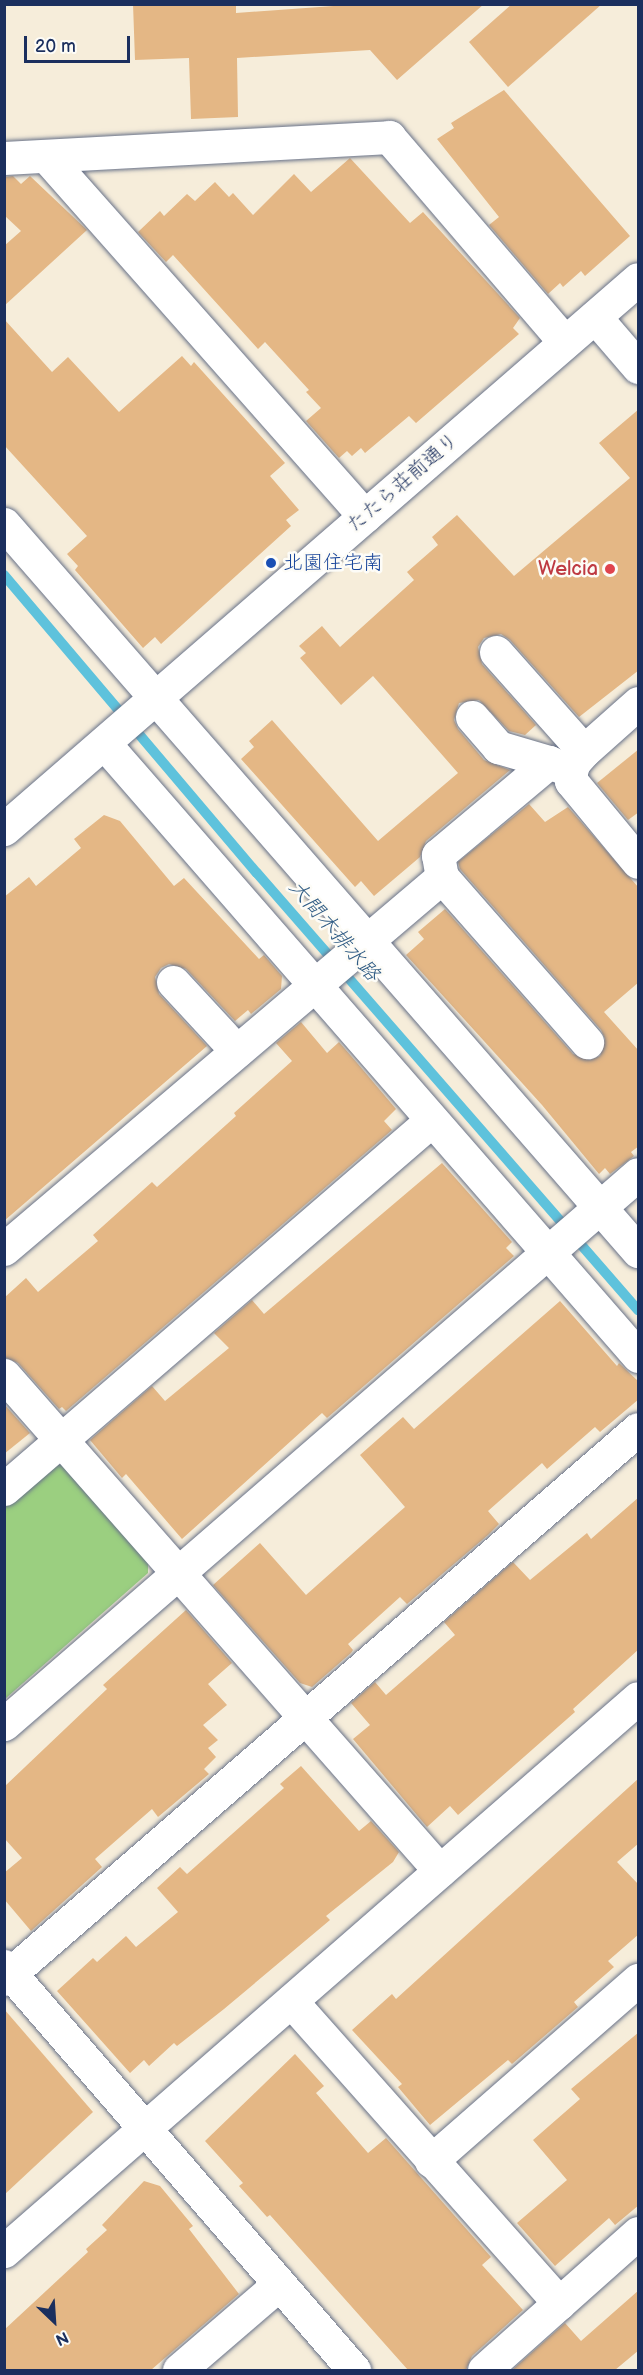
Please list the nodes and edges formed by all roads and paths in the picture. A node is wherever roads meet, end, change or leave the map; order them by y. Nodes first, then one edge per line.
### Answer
1 (46, 156) junction
2 (4, 158) edge
3 (639, 279) edge
4 (595, 316) junction
5 (565, 342) junction
6 (639, 367) edge
7 (365, 516) junction
8 (4, 524) edge
9 (496, 652) dead end
10 (152, 702) junction
11 (639, 703) edge
12 (472, 717) dead end
13 (109, 740) junction
14 (568, 762) junction
15 (4, 829) edge
16 (639, 862) edge
17 (442, 877) junction
18 (368, 939) junction
19 (173, 982) dead end
20 (315, 983) junction
21 (587, 1042) dead end
22 (237, 1051) junction
23 (432, 1120) junction
24 (639, 1174) edge
25 (600, 1207) junction
26 (4, 1249) edge
27 (639, 1251) edge
28 (549, 1252) junction
29 (639, 1356) edge
30 (4, 1376) edge
31 (639, 1429) edge
32 (61, 1440) junction
33 (4, 1489) edge
34 (178, 1574) junction
35 (639, 1698) edge
36 (305, 1718) junction
37 (4, 1724) edge
38 (440, 1871) junction
39 (7, 1973) edge
40 (639, 1980) edge
41 (291, 2001) junction
42 (145, 2128) junction
43 (431, 2161) junction
44 (639, 2233) edge
45 (4, 2251) edge
46 (279, 2284) junction
47 (560, 2303) junction
48 (179, 2370) edge
49 (354, 2370) edge
50 (484, 2370) edge

1 - 2 street
1 - 5 street
1 - 7 street
3 - 4 street, たたら荘前通り
4 - 5 street, たたら荘前通り
4 - 6 street
5 - 7 street, たたら荘前通り
7 - 10 street, たたら荘前通り
8 - 10 street
9 - 14 street
10 - 13 street, たたら荘前通り
10 - 18 street
11 - 14 street
12 - 14 street
13 - 15 street, たたら荘前通り
13 - 20 street
14 - 16 street
14 - 17 street
17 - 18 street
17 - 21 street
18 - 20 street
18 - 25 street
19 - 22 street
20 - 22 street
20 - 23 street
22 - 26 street
23 - 28 street
23 - 32 street
24 - 25 street
25 - 27 street
25 - 28 street
28 - 29 street
28 - 34 street
30 - 32 street
31 - 36 street
32 - 33 street
32 - 34 street
34 - 36 street
34 - 37 street
35 - 38 street
36 - 38 street
36 - 39 street
38 - 41 street
39 - 42 street
40 - 43 street
41 - 42 street
41 - 43 street
42 - 45 street
42 - 46 street
43 - 47 street
44 - 47 street
46 - 48 street
46 - 49 street
47 - 50 street

